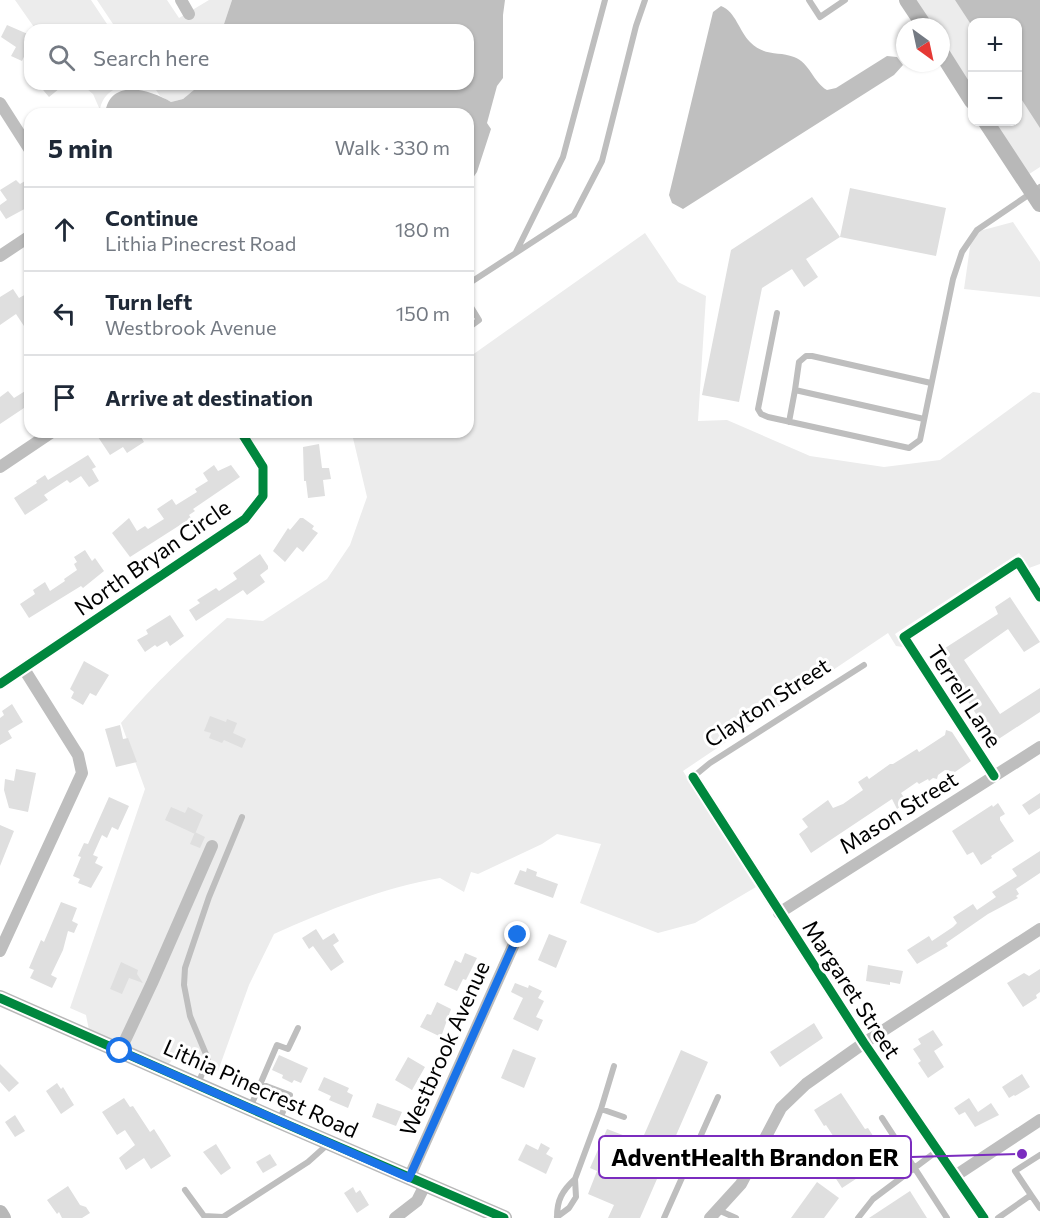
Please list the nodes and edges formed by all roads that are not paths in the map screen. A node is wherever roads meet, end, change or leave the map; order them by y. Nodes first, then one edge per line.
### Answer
1 (181, 0) edge
2 (605, 0) edge
3 (645, 0) edge
4 (809, 0) edge
5 (845, 0) edge
6 (907, 0) edge
7 (189, 14) dead end
8 (919, 18) edge
9 (950, 66) edge
10 (968, 94) edge
11 (0, 103) edge
12 (989, 126) edge
13 (24, 140) edge
14 (1037, 194) edge
15 (24, 240) edge
16 (516, 253) junction
17 (0, 256) edge
18 (474, 280) edge
19 (474, 311) edge
20 (777, 313) dead end
21 (474, 324) edge
22 (931, 383) junction
23 (795, 390) junction
24 (924, 419) junction
25 (789, 422) junction
26 (43, 438) edge
27 (244, 438) edge
28 (0, 466) edge
29 (1040, 597) edge
30 (864, 665) dead end
31 (24, 669) junction
32 (0, 684) edge
33 (1040, 747) edge
34 (994, 776) junction
35 (693, 777) joint
36 (242, 817) dead end
37 (212, 846) dead end
38 (779, 913) junction
39 (1040, 929) edge
40 (518, 935) dead end
41 (0, 951) edge
42 (0, 998) edge
43 (298, 1028) dead end
44 (864, 1043) junction
45 (120, 1051) junction
46 (614, 1066) dead end
47 (261, 1084) junction
48 (198, 1085) junction
49 (718, 1097) dead end
50 (250, 1109) junction
51 (601, 1109) junction
52 (624, 1117) dead end
53 (882, 1118) dead end
54 (1040, 1120) edge
55 (279, 1121) junction
56 (698, 1139) junction
57 (330, 1143) junction
58 (938, 1151) junction
59 (724, 1153) junction
60 (1040, 1155) edge
61 (755, 1157) junction
62 (914, 1167) junction
63 (955, 1176) junction
64 (745, 1177) junction
65 (409, 1178) junction
66 (575, 1179) junction
67 (425, 1185) junction
68 (185, 1190) dead end
69 (1031, 1196) junction
70 (1040, 1208) edge
71 (0, 1213) edge
72 (714, 1214) edge
73 (3, 1218) edge
74 (395, 1218) edge
75 (504, 1218) edge
76 (556, 1218) edge
77 (664, 1218) edge
78 (735, 1218) edge
79 (858, 1218) edge
80 (947, 1218) edge
81 (984, 1218) edge
82 (998, 1218) edge

1 - 7 street
2 - 16 lane
3 - 16 lane
4 - 5 lane
6 - 8 main road
9 - 10 main road
11 - 13 street
12 - 14 main road
14 - 22 lane
15 - 17 street
16 - 18 lane
19 - 21 lane
20 - 25 lane
22 - 23 lane
22 - 24 lane
23 - 24 lane
23 - 25 lane
24 - 25 lane
26 - 28 street
27 - 31 street, North Bryan Circle
29 - 34 street, Terrell Lane
30 - 35 lane, Clayton Street
31 - 32 street, North Bryan Circle
31 - 41 street
33 - 34 street, Mason Street
34 - 38 street, Mason Street
35 - 38 street, Margaret Street
36 - 48 lane
37 - 45 street
38 - 44 street, Margaret Street
39 - 44 street
40 - 65 street, Westbrook Avenue
42 - 45 main road, Lithia Pinecrest Road
43 - 47 lane
44 - 58 street, Margaret Street
44 - 61 street
45 - 48 main road, Lithia Pinecrest Road
46 - 51 lane
47 - 50 lane
47 - 55 lane
48 - 50 main road, Lithia Pinecrest Road
49 - 56 lane
50 - 55 main road, Lithia Pinecrest Road
51 - 52 lane
51 - 66 lane
53 - 62 lane
54 - 63 street
55 - 57 main road, Lithia Pinecrest Road
56 - 59 lane
56 - 77 lane
57 - 65 main road, Lithia Pinecrest Road
57 - 68 lane
58 - 62 lane
58 - 63 street, Margaret Street
59 - 61 lane
59 - 64 lane
60 - 69 lane
61 - 64 street
62 - 79 lane
62 - 80 lane
63 - 81 street, Margaret Street
64 - 72 street
65 - 67 main road, Lithia Pinecrest Road
66 - 76 lane
66 - 76 lane
67 - 74 street
67 - 75 main road, Lithia Pinecrest Road
69 - 70 lane
69 - 82 lane
71 - 73 main road
72 - 78 lane

